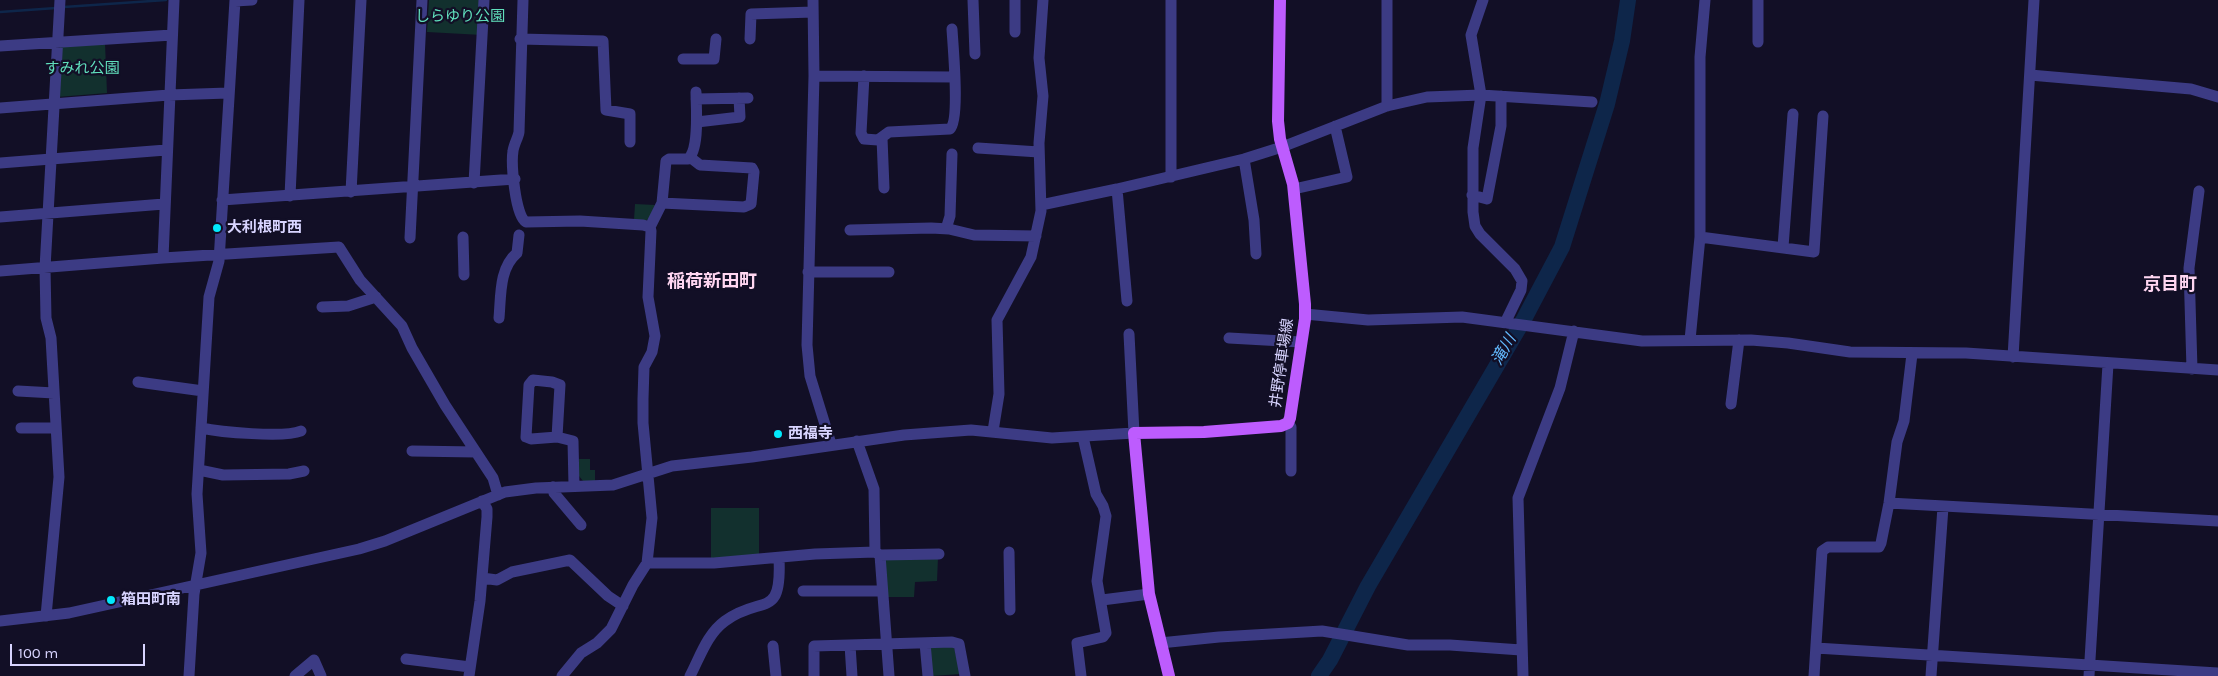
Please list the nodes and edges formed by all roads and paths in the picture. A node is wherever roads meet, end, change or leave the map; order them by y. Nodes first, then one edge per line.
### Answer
1 (60, 0) edge
2 (174, 0) edge
3 (252, 0) edge
4 (299, 0) edge
5 (361, 0) edge
6 (422, 0) edge
7 (484, 0) edge
8 (523, 0) edge
9 (813, 0) edge
10 (973, 0) edge
11 (1015, 0) edge
12 (1043, 0) edge
13 (1171, 0) edge
14 (1280, 0) edge
15 (1387, 0) edge
16 (1483, 0) edge
17 (1705, 0) edge
18 (1758, 0) edge
19 (2034, 0) edge
20 (235, 1) edge
21 (813, 12) junction
22 (952, 30) dead end
23 (1015, 32) dead end
24 (172, 35) junction
25 (750, 38) dead end
26 (520, 39) junction
27 (716, 39) dead end
28 (57, 42) junction
29 (1758, 42) dead end
30 (0, 46) edge
31 (975, 54) dead end
32 (683, 59) dead end
33 (2030, 75) junction
34 (814, 76) junction
35 (864, 76) junction
36 (954, 77) junction
37 (228, 93) junction
38 (168, 95) junction
39 (1481, 95) junction
40 (1501, 96) junction
41 (2218, 97) edge
42 (1592, 102) dead end
43 (54, 105) junction
44 (1387, 106) junction
45 (0, 108) edge
46 (1793, 114) dead end
47 (1823, 116) dead end
48 (697, 122) junction
49 (1335, 126) junction
50 (882, 138) junction
51 (630, 142) dead end
52 (1282, 147) junction
53 (978, 148) dead end
54 (166, 150) junction
55 (1039, 152) junction
56 (952, 154) dead end
57 (690, 158) junction
58 (51, 159) junction
59 (1244, 159) junction
60 (0, 163) edge
61 (1171, 177) junction
62 (515, 180) junction
63 (474, 183) junction
64 (412, 187) junction
65 (884, 188) dead end
66 (1294, 189) junction
67 (1117, 190) junction
68 (2199, 190) dead end
69 (351, 192) junction
70 (1472, 195) junction
71 (290, 196) junction
72 (222, 200) junction
73 (662, 202) junction
74 (164, 204) junction
75 (1041, 205) junction
76 (48, 214) junction
77 (0, 217) edge
78 (650, 227) junction
79 (946, 229) junction
80 (850, 230) dead end
81 (519, 235) dead end
82 (1036, 236) junction
83 (463, 237) dead end
84 (410, 238) dead end
85 (1700, 238) junction
86 (1783, 247) junction
87 (1256, 254) dead end
88 (220, 255) junction
89 (163, 258) junction
90 (45, 268) junction
91 (0, 271) edge
92 (808, 272) junction
93 (889, 272) dead end
94 (464, 275) dead end
95 (376, 297) junction
96 (1127, 301) dead end
97 (322, 307) dead end
98 (1305, 314) junction
99 (499, 318) dead end
100 (1508, 322) junction
101 (1574, 331) junction
102 (1129, 334) dead end
103 (1229, 338) dead end
104 (1690, 340) junction
105 (1739, 340) junction
106 (1301, 342) junction
107 (1912, 354) junction
108 (2013, 357) junction
109 (2108, 364) junction
110 (2192, 369) junction
111 (2218, 370) edge
112 (138, 382) dead end
113 (18, 391) dead end
114 (203, 391) junction
115 (54, 393) junction
116 (1731, 404) dead end
117 (1288, 423) junction
118 (20, 428) dead end
119 (56, 428) junction
120 (201, 428) junction
121 (301, 431) dead end
122 (993, 431) junction
123 (1134, 433) junction
124 (556, 437) junction
125 (1084, 437) junction
126 (857, 441) junction
127 (831, 444) junction
128 (412, 451) dead end
129 (476, 452) junction
130 (199, 470) junction
131 (304, 471) dead end
132 (1291, 471) dead end
133 (649, 472) junction
134 (574, 486) junction
135 (553, 487) junction
136 (498, 495) junction
137 (482, 501) junction
138 (1890, 503) junction
139 (1943, 507) junction
140 (2100, 515) junction
141 (2218, 521) edge
142 (580, 525) dead end
143 (1009, 552) dead end
144 (878, 554) junction
145 (939, 554) dead end
146 (779, 558) junction
147 (647, 563) junction
148 (482, 578) junction
149 (196, 585) junction
150 (803, 591) dead end
151 (881, 592) junction
152 (1149, 594) junction
153 (1102, 600) junction
154 (623, 606) junction
155 (1010, 610) dead end
156 (46, 616) junction
157 (0, 621) edge
158 (925, 642) junction
159 (1160, 643) junction
160 (886, 644) junction
161 (850, 645) junction
162 (773, 646) dead end
163 (1816, 648) junction
164 (1521, 650) junction
165 (1933, 656) junction
166 (406, 660) dead end
167 (2090, 671) edge
168 (470, 672) edge
169 (2218, 673) edge
170 (188, 676) edge
171 (295, 676) edge
172 (322, 676) edge
173 (562, 676) edge
174 (690, 676) edge
175 (776, 676) edge
176 (814, 676) edge
177 (852, 676) edge
178 (889, 676) edge
179 (928, 676) edge
180 (965, 676) edge
181 (1081, 676) edge
182 (1168, 676) edge
183 (1523, 676) edge
184 (1814, 676) edge
185 (1931, 676) edge

1 - 28 street
2 - 24 street
3 - 20 street
4 - 71 street
5 - 69 street
6 - 64 street
7 - 63 street
8 - 26 street
9 - 21 street
10 - 31 street
11 - 23 street
12 - 55 street
13 - 61 street
14 - 52 main road, 井野停車場線
15 - 44 street
16 - 39 street
17 - 85 street
18 - 29 street
19 - 33 street
20 - 37 street
21 - 25 street
21 - 34 street
22 - 36 street
24 - 28 street
24 - 38 street
26 - 51 street
26 - 62 street
27 - 32 street
28 - 30 street
28 - 43 street
33 - 41 street
33 - 108 street
34 - 35 street
34 - 92 street
35 - 36 street
35 - 50 street
36 - 50 street
37 - 38 street
37 - 72 street
38 - 43 street
38 - 54 street
39 - 40 street
39 - 44 street
39 - 70 street
40 - 42 street
40 - 70 street
43 - 45 street
43 - 58 street
44 - 49 street
46 - 86 street
47 - 86 street
48 - 48 street
48 - 57 street
49 - 52 street
49 - 66 street
50 - 65 street
52 - 59 street
52 - 66 main road, 井野停車場線
53 - 55 street
54 - 58 street
54 - 74 street
55 - 75 street
56 - 79 street
57 - 73 street
57 - 73 street
58 - 60 street
58 - 76 street
59 - 61 street
59 - 87 street
61 - 67 street
62 - 63 street
62 - 78 street
63 - 64 street
64 - 69 street
64 - 84 street
66 - 98 main road, 井野停車場線
67 - 75 street
67 - 96 street
68 - 110 street
69 - 71 street
70 - 100 street
71 - 72 street
72 - 88 street
73 - 78 street
74 - 76 street
74 - 89 street
75 - 82 street
76 - 77 street
76 - 90 street
78 - 133 street
79 - 80 street
79 - 82 street
81 - 99 street
82 - 122 street
83 - 94 street
85 - 86 street
85 - 104 street
88 - 89 street
88 - 95 street
88 - 114 street
89 - 90 street
90 - 91 street
90 - 115 street
92 - 93 street
92 - 127 street
95 - 97 street
95 - 129 street
98 - 100 street
98 - 106 main road, 井野停車場線
100 - 101 street
101 - 104 street
101 - 164 street
102 - 123 street
103 - 106 street
104 - 105 street
105 - 107 street
105 - 116 street
106 - 117 main road, 井野停車場線
107 - 108 street
107 - 138 street
108 - 109 street
109 - 110 street
109 - 140 street
110 - 111 street
112 - 114 street
113 - 115 street
114 - 120 street
115 - 119 street
117 - 123 main road, 井野停車場線
117 - 132 street
118 - 119 street
119 - 156 street
120 - 121 street
120 - 130 street
122 - 125 street
122 - 126 street
123 - 125 street
123 - 152 main road
124 - 124 street
124 - 134 street
125 - 153 street
126 - 127 street
126 - 144 street
127 - 133 street
128 - 129 street
129 - 136 street
130 - 131 street
130 - 149 street
133 - 134 street
133 - 147 street
134 - 135 street
135 - 136 street
135 - 142 street
136 - 137 street
137 - 148 street
137 - 149 street
138 - 139 street
138 - 163 street
139 - 140 street
139 - 165 street
140 - 141 street
140 - 167 street
143 - 155 street
144 - 145 street
144 - 146 street
144 - 151 street
146 - 147 street
146 - 174 street
147 - 154 street
148 - 154 street
148 - 168 street
149 - 156 street
149 - 170 street
150 - 151 street
151 - 160 street
152 - 153 street
152 - 159 main road
153 - 181 street
154 - 173 street
156 - 157 street
158 - 160 street
158 - 179 street
158 - 180 street
159 - 164 street
159 - 182 main road
160 - 161 street
160 - 178 street
161 - 176 street
161 - 177 street
162 - 175 street
163 - 165 street
163 - 184 street
164 - 183 street
165 - 167 street
165 - 185 street
166 - 168 street
167 - 169 street
171 - 172 street

